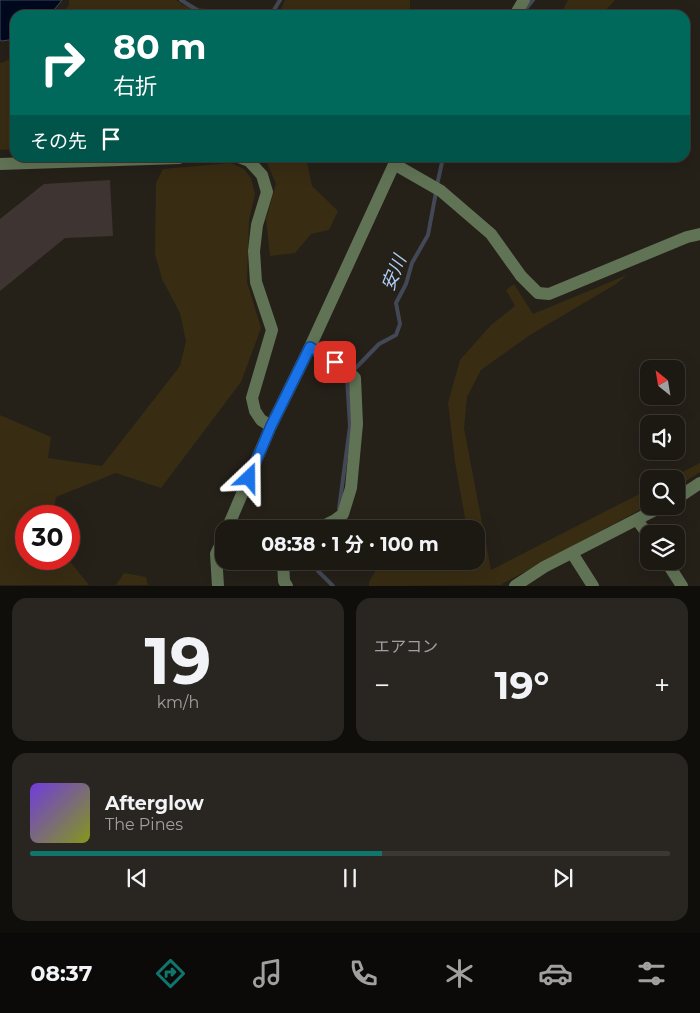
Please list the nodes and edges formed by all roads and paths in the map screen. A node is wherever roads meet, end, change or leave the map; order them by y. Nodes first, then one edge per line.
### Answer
1 (59, 162) edge
2 (251, 162) edge
3 (395, 162) edge
4 (396, 162) edge
5 (0, 164) edge
6 (700, 234) edge
7 (310, 347) junction
8 (271, 426) junction
9 (700, 484) edge
10 (685, 493) edge
11 (647, 515) edge
12 (231, 520) edge
13 (334, 520) edge
14 (637, 520) junction
15 (641, 525) edge
16 (572, 553) junction
17 (217, 570) edge
18 (283, 570) edge
19 (672, 570) edge
20 (218, 586) edge
21 (287, 586) edge
22 (515, 586) edge
23 (593, 586) edge
24 (682, 586) edge

1 - 5 street
2 - 8 street
3 - 7 street
4 - 6 street
7 - 8 street
7 - 13 street
8 - 12 street
9 - 10 street
11 - 14 street
14 - 15 street
14 - 16 street
16 - 22 street
16 - 23 street
17 - 20 street
18 - 21 street
19 - 24 street

